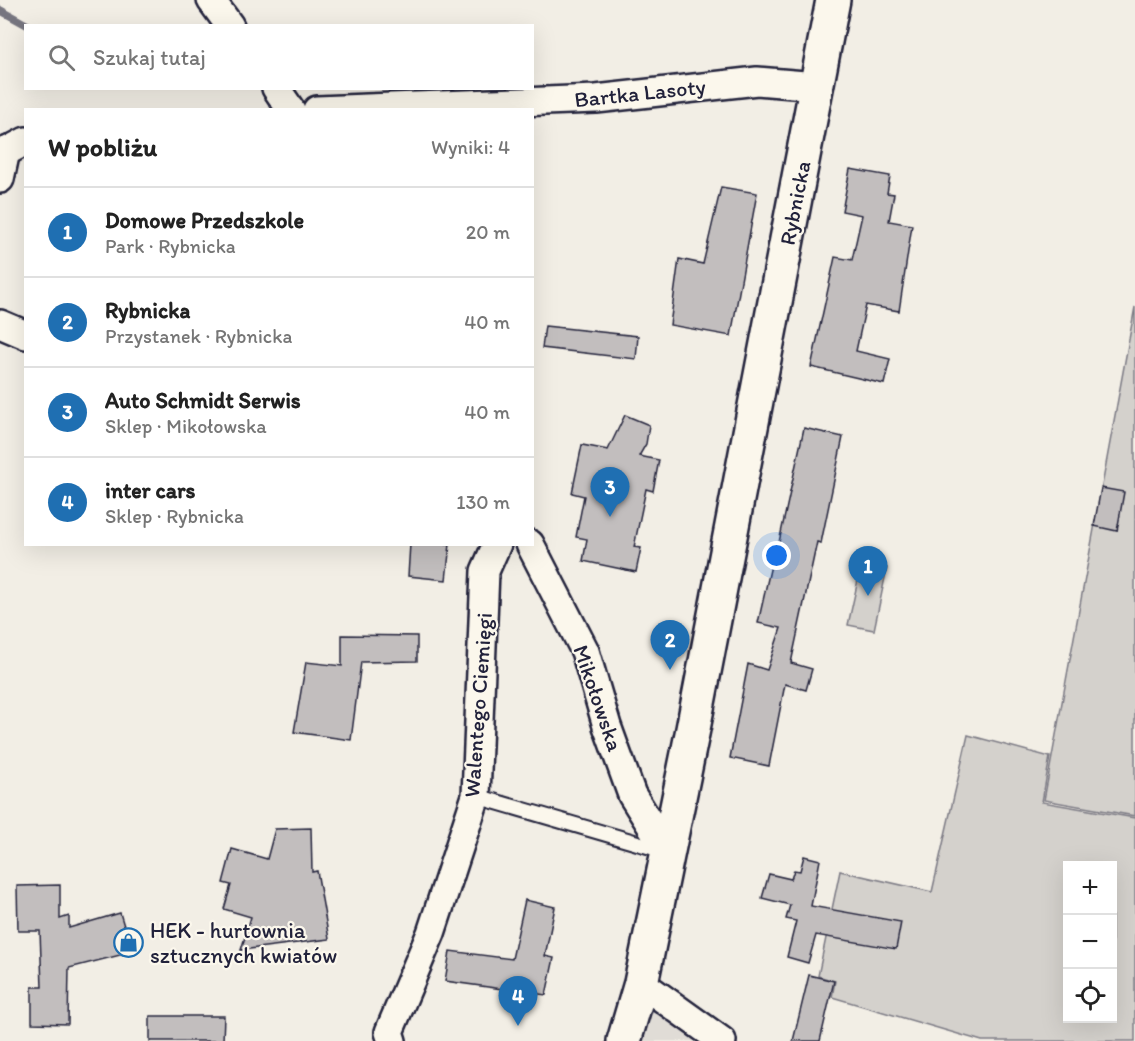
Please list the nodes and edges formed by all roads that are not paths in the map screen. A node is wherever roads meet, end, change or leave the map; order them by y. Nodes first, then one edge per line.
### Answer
1 (211, 0) edge
2 (833, 0) edge
3 (229, 24) edge
4 (817, 86) junction
5 (277, 90) edge
6 (290, 108) edge
7 (368, 108) edge
8 (10, 149) edge
9 (0, 179) edge
10 (0, 324) edge
11 (24, 334) edge
12 (496, 546) edge
13 (531, 546) edge
14 (476, 796) junction
15 (667, 851) junction
16 (641, 983) junction
17 (390, 1037) edge
18 (624, 1041) edge
19 (722, 1041) edge

1 - 3 street
2 - 4 street, Rybnicka
4 - 7 street, Bartka Lasoty
4 - 15 street, Rybnicka
5 - 6 street
8 - 9 street
10 - 11 street
12 - 14 street, Walentego Ciemięgi
13 - 15 street, Mikołowska
14 - 15 lane
14 - 17 street, Walentego Ciemięgi
15 - 16 street, Rybnicka
16 - 18 street, Rybnicka
16 - 19 street

